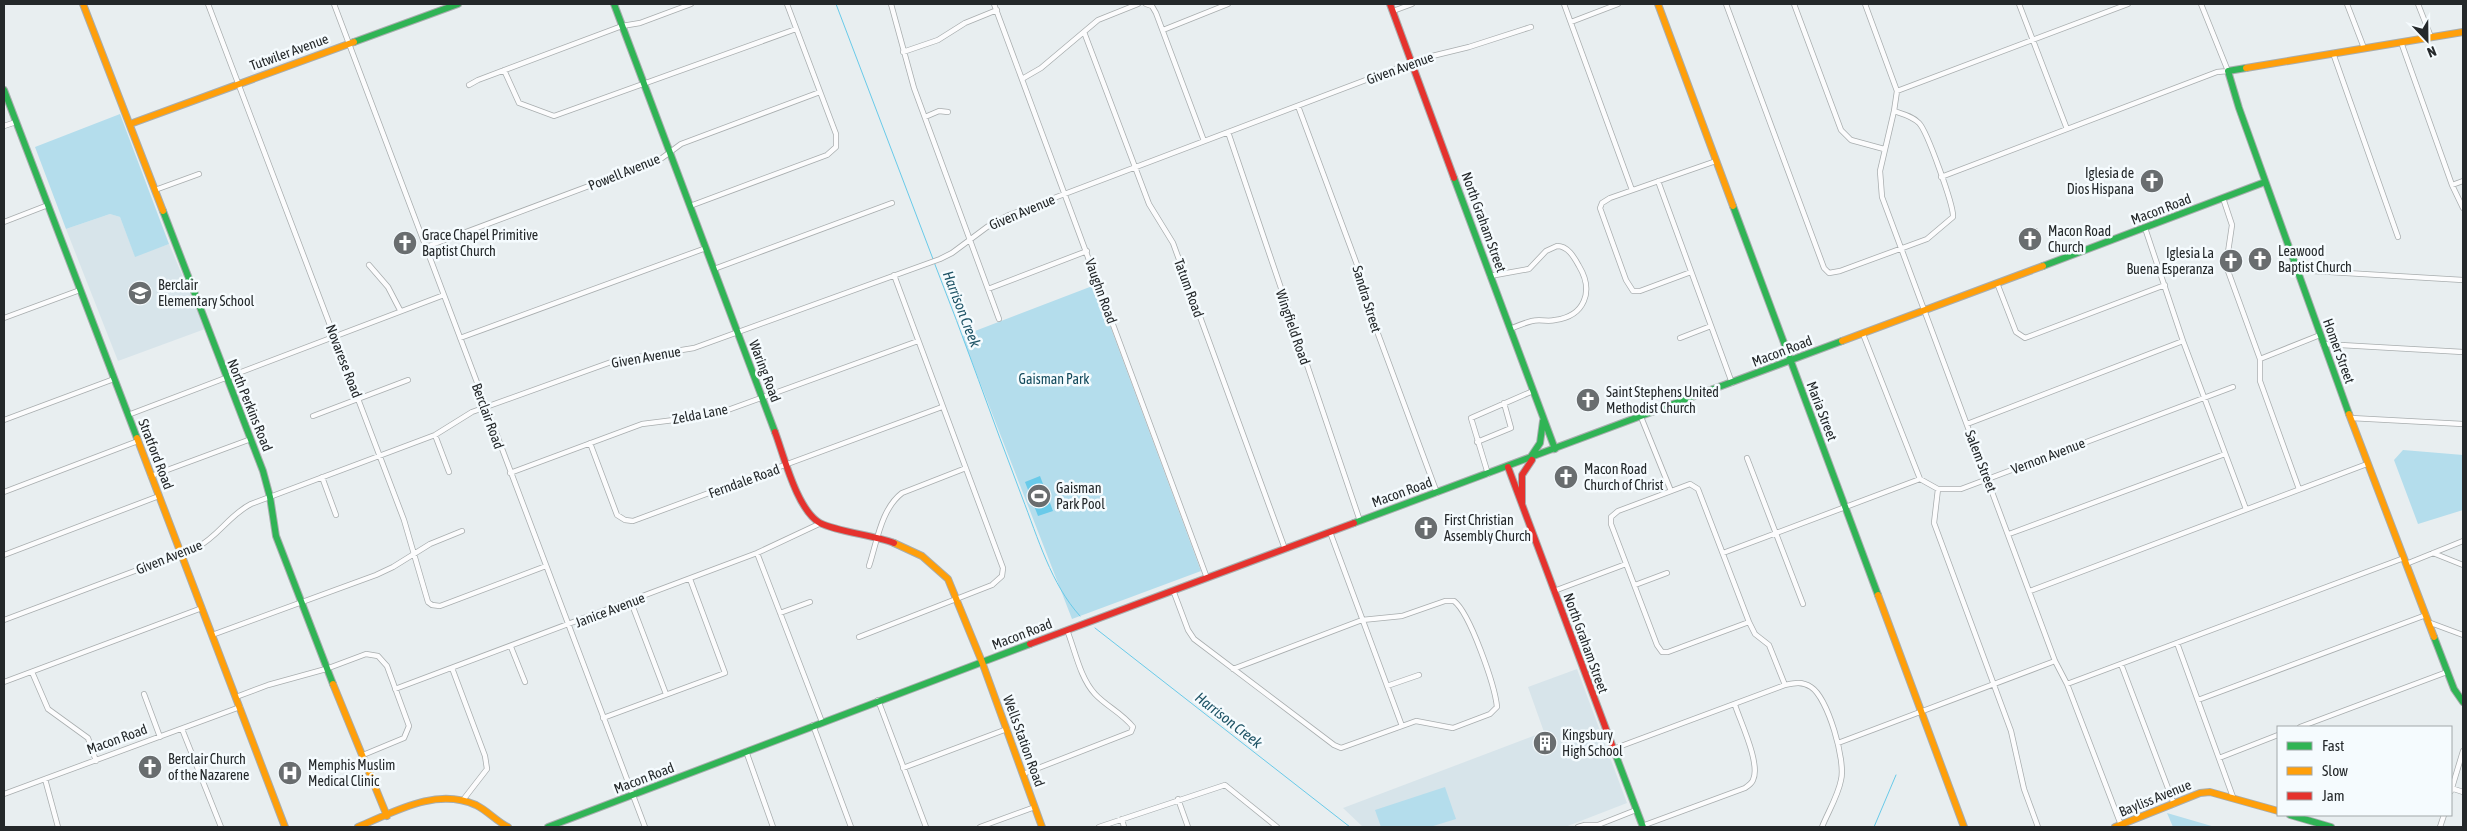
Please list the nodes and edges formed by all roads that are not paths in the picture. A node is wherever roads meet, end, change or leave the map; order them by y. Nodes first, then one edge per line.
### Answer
1 (83, 4) edge
2 (208, 4) edge
3 (334, 4) edge
4 (458, 4) edge
5 (614, 4) edge
6 (691, 4) edge
7 (787, 4) edge
8 (891, 4) edge
9 (994, 4) edge
10 (1138, 4) edge
11 (1146, 4) edge
12 (1228, 4) edge
13 (1412, 4) edge
14 (1564, 4) edge
15 (1618, 4) edge
16 (1658, 4) edge
17 (1726, 4) edge
18 (1794, 4) edge
19 (1865, 4) edge
20 (2019, 4) edge
21 (2128, 4) edge
22 (2201, 4) edge
23 (2347, 4) edge
24 (2418, 4) edge
25 (1392, 7) edge
26 (997, 10) junction
27 (1570, 22) junction
28 (622, 26) junction
29 (1531, 27) dead end
30 (796, 29) junction
31 (1163, 30) junction
32 (1084, 32) junction
33 (2463, 32) edge
34 (2431, 37) junction
35 (2033, 40) junction
36 (2401, 42) junction
37 (349, 44) junction
38 (2364, 48) junction
39 (903, 52) junction
40 (2333, 53) junction
41 (1413, 63) junction
42 (504, 70) junction
43 (2228, 71) junction
44 (1022, 78) junction
45 (239, 84) junction
46 (469, 85) dead end
47 (645, 85) junction
48 (4, 90) edge
49 (1897, 91) junction
50 (820, 92) junction
51 (1298, 106) junction
52 (1894, 111) junction
53 (948, 112) dead end
54 (925, 117) junction
55 (16, 122) junction
56 (130, 124) junction
57 (4, 126) edge
58 (2067, 130) junction
59 (1228, 132) junction
60 (1204, 141) junction
61 (1884, 149) junction
62 (669, 151) junction
63 (1716, 161) junction
64 (1135, 168) junction
65 (200, 174) dead end
66 (1941, 177) junction
67 (1658, 181) junction
68 (2265, 182) junction
69 (2463, 182) edge
70 (2452, 185) junction
71 (155, 190) junction
72 (1632, 190) junction
73 (1065, 194) junction
74 (2223, 198) junction
75 (892, 203) dead end
76 (48, 205) junction
77 (690, 206) junction
78 (2463, 208) edge
79 (4, 222) edge
80 (2145, 228) junction
81 (2398, 238) dead end
82 (969, 239) junction
83 (426, 247) junction
84 (706, 248) junction
85 (1902, 248) junction
86 (1087, 251) junction
87 (369, 265) dead end
88 (714, 269) junction
89 (2296, 270) junction
90 (1691, 272) junction
91 (894, 276) junction
92 (1490, 276) junction
93 (2463, 280) edge
94 (1997, 283) junction
95 (2165, 286) junction
96 (988, 289) junction
97 (80, 290) junction
98 (444, 295) junction
99 (400, 310) junction
100 (1926, 310) junction
101 (4, 318) edge
102 (999, 319) dead end
103 (1711, 326) junction
104 (1510, 329) junction
105 (738, 334) junction
106 (1863, 334) junction
107 (2320, 334) junction
108 (335, 336) junction
109 (460, 338) junction
110 (1680, 338) dead end
111 (918, 341) junction
112 (2183, 341) junction
113 (2323, 344) junction
114 (2463, 352) edge
115 (2260, 358) junction
116 (1790, 362) junction
117 (226, 378) junction
118 (114, 379) junction
119 (408, 380) dead end
120 (1732, 383) junction
121 (2233, 387) dead end
122 (1533, 391) junction
123 (762, 398) junction
124 (2204, 398) junction
125 (359, 399) junction
126 (1504, 403) junction
127 (942, 407) junction
128 (485, 408) junction
129 (128, 415) junction
130 (313, 416) dead end
131 (1641, 417) junction
132 (1543, 418) junction
133 (2351, 418) junction
134 (4, 420) edge
135 (1967, 424) junction
136 (2463, 424) edge
137 (435, 435) junction
138 (251, 439) junction
139 (138, 441) junction
140 (1477, 442) junction
141 (590, 443) junction
142 (1555, 449) junction
143 (2225, 454) junction
144 (380, 456) junction
145 (1537, 456) junction
146 (1748, 458) dead end
147 (1530, 459) junction
148 (2367, 464) junction
149 (787, 465) junction
150 (1508, 467) junction
151 (966, 468) junction
152 (449, 472) dead end
153 (510, 473) junction
154 (1488, 474) junction
155 (151, 476) junction
156 (322, 477) junction
157 (1920, 479) junction
158 (1988, 479) junction
159 (1938, 489) junction
160 (2299, 489) junction
161 (1671, 491) junction
162 (4, 492) edge
163 (1437, 493) junction
164 (159, 496) junction
165 (270, 497) junction
166 (1521, 504) junction
167 (1846, 507) junction
168 (2246, 509) junction
169 (336, 514) dead end
170 (1360, 521) junction
171 (821, 523) junction
172 (462, 531) dead end
173 (1330, 532) junction
174 (1776, 533) junction
175 (2009, 534) junction
176 (878, 539) junction
177 (2463, 541) edge
178 (1285, 549) junction
179 (757, 553) junction
180 (1723, 553) junction
181 (2433, 553) junction
182 (181, 554) junction
183 (413, 554) junction
184 (4, 555) edge
185 (2405, 561) junction
186 (1626, 564) junction
187 (2463, 565) edge
188 (546, 566) junction
189 (869, 566) dead end
190 (1667, 573) dead end
191 (1207, 578) junction
192 (690, 579) junction
193 (1635, 585) junction
194 (1173, 590) junction
195 (1554, 591) junction
196 (2030, 591) junction
197 (957, 599) junction
198 (301, 602) junction
199 (630, 602) junction
200 (810, 602) dead end
201 (1803, 604) dead end
202 (202, 608) junction
203 (780, 613) junction
204 (2426, 615) junction
205 (4, 620) edge
206 (1362, 620) junction
207 (1749, 622) junction
208 (2428, 622) junction
209 (569, 625) junction
210 (1067, 630) junction
211 (212, 635) junction
212 (2463, 635) edge
213 (859, 637) dead end
214 (2177, 643) junction
215 (511, 647) junction
216 (2055, 661) junction
217 (982, 662) junction
218 (2121, 664) junction
219 (452, 668) junction
220 (326, 669) junction
221 (1233, 669) junction
222 (32, 672) junction
223 (2447, 672) junction
224 (1419, 674) dead end
225 (4, 682) edge
226 (525, 682) dead end
227 (1993, 684) junction
228 (2066, 684) junction
229 (1785, 685) junction
230 (1387, 686) junction
231 (396, 689) junction
232 (144, 694) dead end
233 (666, 694) junction
234 (236, 697) junction
235 (878, 700) junction
236 (2198, 700) junction
237 (2463, 702) edge
238 (1735, 704) junction
239 (240, 707) junction
240 (1921, 712) junction
241 (603, 718) junction
242 (822, 722) junction
243 (813, 725) junction
244 (1402, 726) junction
245 (2303, 726) edge
246 (182, 729) junction
247 (1007, 729) junction
248 (2277, 735) edge
249 (160, 737) junction
250 (1838, 743) junction
251 (1613, 749) junction
252 (746, 751) junction
253 (2463, 751) edge
254 (364, 755) junction
255 (2219, 758) junction
256 (96, 761) junction
257 (903, 768) junction
258 (1023, 774) junction
259 (45, 779) junction
260 (2452, 786) edge
261 (4, 794) edge
262 (632, 796) junction
263 (2233, 797) junction
264 (1178, 799) junction
265 (463, 800) junction
266 (2174, 804) junction
267 (1035, 807) junction
268 (1636, 810) junction
269 (2277, 811) edge
270 (388, 816) junction
271 (2293, 816) edge
272 (1122, 819) junction
273 (2130, 825) edge
274 (2118, 826) edge
275 (58, 827) edge
276 (221, 827) edge
277 (285, 827) edge
278 (358, 827) edge
279 (508, 827) edge
280 (548, 827) edge
281 (645, 827) edge
282 (772, 827) edge
283 (851, 827) edge
284 (926, 827) edge
285 (980, 827) edge
286 (1042, 827) edge
287 (1099, 827) edge
288 (1124, 827) edge
289 (1188, 827) edge
290 (1277, 827) edge
291 (1578, 827) edge
292 (1643, 827) edge
293 (1822, 827) edge
294 (1964, 827) edge
295 (2038, 827) edge
296 (2331, 827) edge

1 - 56 main road, North Perkins Road
2 - 45 street, Novarese Road
3 - 37 street, Berclair Road
4 - 37 main road, Tutwiler Avenue
5 - 28 main road, Waring Road
6 - 28 street
7 - 30 street
8 - 39 street
9 - 26 street, Vaughn Road
10 - 32 street
11 - 31 street
12 - 31 street
13 - 25 street
14 - 27 street
15 - 27 street
16 - 63 main road, Maria Street
17 - 85 street
18 - 61 street
19 - 49 street
20 - 35 street
21 - 35 street
22 - 43 street, Homer Street
23 - 38 street
24 - 34 street
25 - 41 main road, North Graham Street
26 - 39 street
26 - 44 street, Vaughn Road
27 - 72 street
28 - 42 street
28 - 47 main road, Waring Road
29 - 41 street, Given Avenue
30 - 47 street
30 - 50 street
31 - 60 street
32 - 44 street
32 - 64 street, Tatum Road
33 - 34 main road
34 - 36 main road
35 - 49 street
35 - 58 street
36 - 38 main road
36 - 70 street
37 - 45 main road, Tutwiler Avenue
37 - 83 street, Berclair Road
38 - 40 main road
39 - 54 street
40 - 43 main road
40 - 81 street
41 - 51 street, Given Avenue
41 - 92 main road, North Graham Street
42 - 46 street
42 - 47 street
43 - 58 street
43 - 68 main road, Homer Street
44 - 73 street, Vaughn Road
45 - 56 main road, Tutwiler Avenue
45 - 108 street, Novarese Road
47 - 62 main road, Waring Road
48 - 55 main road, Stratford Road
49 - 52 street, Salem Street
50 - 62 street, Powell Avenue
50 - 77 street
51 - 59 street, Given Avenue
51 - 163 street, Sandra Street
52 - 61 street, Salem Street
52 - 66 street
53 - 54 street
54 - 82 street
55 - 57 street
55 - 76 main road, Stratford Road
56 - 71 main road, North Perkins Road
58 - 66 street
59 - 60 street, Given Avenue
59 - 170 street, Wingfield Road
60 - 64 street, Given Avenue
61 - 85 street, Salem Street
62 - 77 main road, Waring Road
62 - 83 street, Powell Avenue
63 - 67 street
63 - 116 main road, Maria Street
64 - 73 street, Given Avenue
64 - 178 street, Tatum Road
65 - 71 street
66 - 85 street
67 - 72 street
67 - 90 street
68 - 74 main road, Macon Road
68 - 89 main road, Homer Street
69 - 70 street
70 - 78 street
71 - 117 main road, North Perkins Road
72 - 90 street
73 - 82 street, Given Avenue
73 - 86 street, Vaughn Road
74 - 80 main road, Macon Road
74 - 115 street
75 - 88 street
76 - 79 street
76 - 97 main road, Stratford Road
77 - 84 main road, Waring Road
80 - 94 main road, Macon Road
80 - 95 street
82 - 91 street, Given Avenue
82 - 96 street
83 - 98 street, Berclair Road
84 - 88 main road, Waring Road
84 - 109 street
85 - 100 street, Salem Street
86 - 96 street
86 - 191 street, Vaughn Road
87 - 99 street
88 - 105 main road, Waring Road
89 - 93 street
89 - 107 main road, Homer Street
90 - 103 street
91 - 105 street, Given Avenue
91 - 111 street
92 - 104 main road, North Graham Street
92 - 104 street
94 - 95 street
94 - 100 main road, Macon Road
95 - 112 street
96 - 102 street
97 - 101 street
97 - 118 main road, Stratford Road
98 - 99 street
98 - 109 street, Berclair Road
99 - 108 street
100 - 106 main road, Macon Road
100 - 135 street, Salem Street
103 - 110 street
103 - 120 street
104 - 122 main road, North Graham Street
105 - 123 main road, Waring Road
105 - 128 street, Given Avenue
106 - 116 main road, Macon Road
106 - 157 street
107 - 113 main road, Homer Street
107 - 115 street
108 - 117 street
108 - 125 street, Novarese Road
109 - 128 street, Berclair Road
111 - 123 street, Zelda Lane
111 - 127 street
112 - 124 street
112 - 135 street
113 - 114 street
113 - 133 main road, Homer Street
115 - 160 street
116 - 120 main road, Macon Road
116 - 167 main road, Maria Street
117 - 129 street
117 - 138 main road, North Perkins Road
118 - 129 main road, Stratford Road
118 - 134 street
119 - 125 street
120 - 131 main road, Macon Road
121 - 124 street, Vernon Avenue
122 - 126 street
122 - 132 main road, North Graham Street
123 - 141 street, Zelda Lane
123 - 149 main road, Waring Road
124 - 143 street
124 - 158 street, Vernon Avenue
125 - 130 street
125 - 144 street, Novarese Road
126 - 140 street
126 - 140 street
127 - 149 street, Ferndale Road
127 - 151 street
128 - 137 street, Given Avenue
128 - 153 street, Berclair Road
129 - 139 main road, Stratford Road
131 - 142 main road, Macon Road
131 - 161 street
132 - 142 main road, North Graham Street
132 - 147 main road
133 - 136 street
133 - 148 main road, Homer Street
135 - 158 street, Salem Street
137 - 144 street, Given Avenue
137 - 152 street
138 - 155 street
138 - 165 main road, North Perkins Road
139 - 155 main road, Stratford Road
139 - 162 street
140 - 154 street
141 - 149 street, Ferndale Road
141 - 153 street, Zelda Lane
142 - 145 main road, Macon Road
143 - 168 street
143 - 175 street
144 - 156 street, Given Avenue
144 - 183 street, Novarese Road
145 - 147 main road, Macon Road
145 - 166 main road
146 - 174 street
147 - 150 main road, Macon Road
148 - 160 street
148 - 185 main road, Homer Street
149 - 171 main road, Waring Road
150 - 154 main road, Macon Road
150 - 166 main road, North Graham Street
151 - 176 street
151 - 197 street
153 - 188 street, Berclair Road
154 - 163 main road, Macon Road
155 - 164 main road, Stratford Road
156 - 165 street, Given Avenue
156 - 169 street
157 - 159 street
157 - 167 street
158 - 159 street, Vernon Avenue
158 - 175 street, Salem Street
159 - 227 street
160 - 168 street
161 - 180 street
161 - 186 street
163 - 170 main road, Macon Road
164 - 182 main road, Stratford Road
164 - 184 street
165 - 182 street, Given Avenue
165 - 198 main road, North Perkins Road
166 - 195 main road, North Graham Street
167 - 174 street
167 - 240 main road, Maria Street
168 - 196 street
170 - 173 main road, Macon Road
171 - 176 main road, Waring Road
171 - 179 street, Janice Avenue
172 - 183 street
173 - 178 main road, Macon Road
173 - 206 street
174 - 180 street
174 - 201 street
175 - 196 street, Salem Street
176 - 189 street
176 - 197 main road, Waring Road
177 - 181 street
178 - 191 main road, Macon Road
179 - 192 street, Janice Avenue
179 - 203 street
180 - 207 street
181 - 185 street
181 - 187 street
182 - 202 main road, Stratford Road
182 - 205 street, Given Avenue
183 - 188 street, Novarese Road
183 - 198 street
185 - 204 main road, Homer Street
185 - 214 street
186 - 193 street
186 - 195 street
188 - 209 street, Berclair Road
190 - 193 street
191 - 194 main road, Macon Road
192 - 199 street, Janice Avenue
192 - 233 street
193 - 207 street
194 - 210 main road, Macon Road
194 - 221 street
195 - 251 main road, North Graham Street
196 - 216 street, Salem Street
197 - 213 street
197 - 217 main road, Waring Road
198 - 211 street
198 - 220 main road, North Perkins Road
199 - 209 street, Janice Avenue
199 - 233 street
200 - 203 street
202 - 211 main road, Stratford Road
202 - 222 street
203 - 242 street
204 - 208 main road, Homer Street
204 - 236 street
206 - 221 street
206 - 230 street
206 - 244 street
207 - 229 street
208 - 212 street
208 - 223 main road, Homer Street
209 - 215 street, Janice Avenue
209 - 241 street, Berclair Road
210 - 217 main road, Macon Road
210 - 258 street
211 - 234 main road, Stratford Road
214 - 218 street
214 - 236 street
215 - 219 street, Janice Avenue
215 - 226 street
216 - 227 street
216 - 228 street, Salem Street
217 - 235 main road, Macon Road
217 - 247 main road, Wells Station Road
218 - 228 street
218 - 266 street
219 - 231 street, Janice Avenue
219 - 265 street
220 - 231 street
220 - 234 street
220 - 254 main road, North Perkins Road
221 - 244 street
222 - 225 street
222 - 256 street
223 - 237 main road, Homer Street
223 - 245 street
224 - 230 street
227 - 240 street
227 - 295 street
228 - 274 street, Salem Street
229 - 238 street
229 - 250 street
230 - 244 street
231 - 254 street
232 - 249 street
233 - 241 street
234 - 239 main road, Stratford Road
235 - 242 main road, Macon Road
235 - 257 street
236 - 255 street
238 - 251 street
238 - 292 street
239 - 246 street, Macon Road
239 - 277 main road, Stratford Road
240 - 250 street
240 - 294 main road, Maria Street
241 - 262 street, Berclair Road
242 - 243 main road, Macon Road
243 - 252 main road, Macon Road
243 - 283 street
246 - 249 street, Macon Road
246 - 276 street
247 - 257 street
247 - 258 main road, Wells Station Road
248 - 255 street
249 - 256 street, Macon Road
250 - 293 street
251 - 268 main road, North Graham Street
252 - 262 main road, Macon Road
252 - 282 street
253 - 260 street
254 - 270 main road, North Perkins Road
255 - 263 street
256 - 259 street, Macon Road
257 - 284 street
258 - 267 main road, Wells Station Road
259 - 261 street, Macon Road
259 - 275 street
262 - 280 main road, Macon Road
262 - 281 street, Berclair Road
263 - 266 main road, Bayliss Avenue
263 - 269 main road, Bayliss Avenue
264 - 272 street
264 - 289 street
264 - 290 street
265 - 270 main road
265 - 279 main road
266 - 273 main road, Bayliss Avenue
267 - 285 street
267 - 286 main road, Wells Station Road
268 - 291 street
268 - 292 main road, North Graham Street
270 - 278 main road
271 - 296 main road
272 - 287 street
272 - 288 street
273 - 274 main road, Bayliss Avenue

